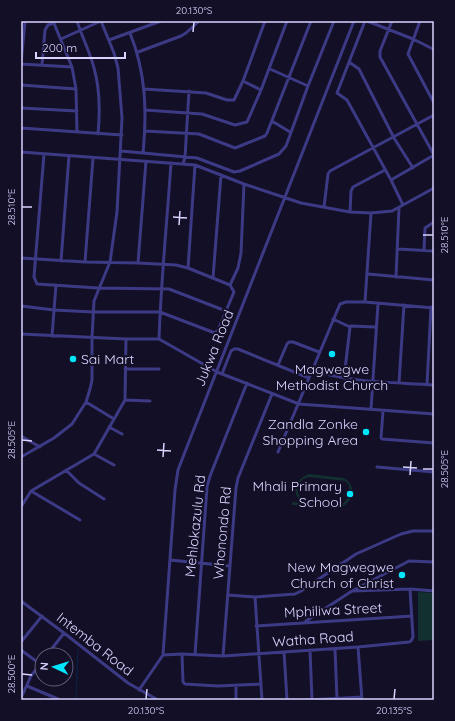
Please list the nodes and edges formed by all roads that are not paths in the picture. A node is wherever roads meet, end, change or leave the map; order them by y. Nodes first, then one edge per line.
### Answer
1 (26, 21) edge
2 (77, 21) edge
3 (101, 21) edge
4 (161, 21) edge
5 (199, 21) edge
6 (265, 21) edge
7 (286, 21) edge
8 (311, 21) edge
9 (334, 21) edge
10 (354, 21) edge
11 (366, 21) edge
12 (392, 21) edge
13 (420, 21) edge
14 (54, 22) edge
15 (389, 29) junction
16 (80, 31) junction
17 (130, 33) junction
18 (413, 39) junction
19 (60, 40) junction
20 (109, 40) junction
21 (434, 49) edge
22 (138, 52) junction
23 (349, 62) junction
24 (21, 64) edge
25 (42, 65) junction
26 (72, 67) junction
27 (270, 69) junction
28 (289, 77) junction
29 (243, 81) junction
30 (21, 86) edge
31 (308, 86) junction
32 (76, 89) junction
33 (144, 89) junction
34 (261, 90) junction
35 (190, 91) junction
36 (434, 103) edge
37 (21, 108) edge
38 (145, 110) junction
39 (77, 111) junction
40 (188, 112) junction
41 (434, 115) edge
42 (272, 121) junction
43 (416, 124) junction
44 (21, 128) edge
45 (145, 131) junction
46 (77, 132) junction
47 (290, 132) junction
48 (98, 134) junction
49 (187, 134) junction
50 (122, 135) junction
51 (394, 138) junction
52 (374, 148) junction
53 (121, 151) junction
54 (21, 152) edge
55 (143, 153) junction
56 (44, 154) junction
57 (434, 155) edge
58 (69, 156) junction
59 (185, 157) junction
60 (93, 158) junction
61 (120, 160) junction
62 (146, 161) junction
63 (171, 163) junction
64 (183, 164) junction
65 (196, 165) junction
66 (413, 168) junction
67 (385, 170) junction
68 (221, 175) junction
69 (391, 180) junction
70 (244, 184) junction
71 (434, 188) edge
72 (285, 199) junction
73 (403, 205) junction
74 (324, 207) junction
75 (399, 208) junction
76 (350, 212) junction
77 (371, 213) junction
78 (434, 222) edge
79 (398, 249) junction
80 (424, 250) junction
81 (434, 251) edge
82 (21, 258) edge
83 (36, 258) junction
84 (61, 261) junction
85 (85, 262) junction
86 (110, 262) junction
87 (138, 262) junction
88 (164, 264) junction
89 (188, 268) junction
90 (368, 274) junction
91 (396, 277) junction
92 (213, 278) junction
93 (434, 280) edge
94 (56, 285) junction
95 (230, 285) junction
96 (98, 288) junction
97 (161, 288) junction
98 (365, 302) junction
99 (378, 304) junction
100 (21, 306) edge
101 (404, 306) junction
102 (432, 308) edge
103 (54, 310) junction
104 (226, 311) junction
105 (93, 312) junction
106 (160, 312) junction
107 (333, 319) junction
108 (350, 327) junction
109 (376, 327) junction
110 (21, 334) edge
111 (52, 336) junction
112 (92, 338) junction
113 (126, 339) junction
114 (159, 339) junction
115 (319, 352) junction
116 (278, 364) junction
117 (125, 369) junction
118 (159, 369) dead end
119 (312, 370) junction
120 (217, 372) junction
121 (222, 374) junction
122 (309, 378) junction
123 (344, 378) junction
124 (373, 381) junction
125 (247, 383) junction
126 (399, 383) junction
127 (427, 385) junction
128 (434, 385) edge
129 (272, 394) junction
130 (125, 400) junction
131 (86, 402) junction
132 (150, 402) dead end
133 (299, 404) junction
134 (371, 409) junction
135 (383, 411) junction
136 (434, 414) edge
137 (114, 419) junction
138 (109, 428) junction
139 (122, 434) dead end
140 (21, 436) edge
141 (434, 443) edge
142 (40, 447) junction
143 (278, 452) dead end
144 (94, 454) junction
145 (21, 458) edge
146 (114, 465) dead end
147 (377, 468) dead end
148 (66, 470) junction
149 (434, 472) edge
150 (31, 491) junction
151 (104, 499) dead end
152 (21, 507) edge
153 (80, 520) dead end
154 (434, 531) edge
155 (170, 560) junction
156 (434, 562) edge
157 (201, 563) junction
158 (230, 566) junction
159 (410, 589) junction
160 (352, 591) junction
161 (434, 591) edge
162 (228, 595) junction
163 (254, 597) junction
164 (21, 601) edge
165 (42, 616) junction
166 (412, 616) junction
167 (304, 622) junction
168 (256, 626) junction
169 (64, 633) junction
170 (21, 642) edge
171 (53, 647) edge
172 (358, 647) junction
173 (335, 649) junction
174 (21, 650) edge
175 (310, 650) junction
176 (284, 652) junction
177 (182, 654) junction
178 (258, 654) junction
179 (163, 655) junction
180 (195, 655) junction
181 (223, 656) junction
182 (34, 658) edge
183 (34, 672) edge
184 (261, 684) junction
185 (26, 686) junction
186 (236, 686) junction
187 (139, 690) junction
188 (21, 698) edge
189 (362, 698) edge
190 (337, 699) edge
191 (58, 700) edge
192 (158, 700) edge
193 (236, 700) edge
194 (262, 700) edge
195 (287, 700) edge
196 (308, 700) edge
197 (312, 700) edge

1 - 24 street
2 - 16 street
3 - 16 street
3 - 20 street
4 - 17 street
5 - 22 street
6 - 29 street
7 - 27 street
8 - 28 street
9 - 31 street
10 - 72 street, Jukwa Road
11 - 15 street
11 - 23 street
12 - 15 street
13 - 18 street
14 - 19 street
14 - 25 street
15 - 18 street
15 - 43 street
16 - 19 street
16 - 48 street
17 - 20 street
17 - 22 street
18 - 21 street
18 - 36 street
19 - 26 street
20 - 50 street
22 - 33 street
23 - 51 street
23 - 52 street
24 - 25 street
25 - 26 street
26 - 32 street
27 - 28 street
27 - 34 street
28 - 31 street
28 - 42 street
29 - 34 street
29 - 35 street
30 - 32 street
31 - 47 street
32 - 39 street
33 - 35 street
33 - 38 street
34 - 40 street
35 - 40 street
37 - 39 street
38 - 40 street
38 - 45 street
39 - 46 street
40 - 49 street
41 - 43 street
42 - 47 street
42 - 49 street
43 - 51 street
43 - 57 street
44 - 46 street
45 - 49 street
45 - 55 street
46 - 48 street
47 - 59 street
48 - 50 street
49 - 59 street
50 - 53 street
51 - 52 street
51 - 66 street
52 - 67 street
52 - 74 street
53 - 55 street
53 - 61 street
54 - 56 street
55 - 59 street
56 - 58 street
56 - 83 street
57 - 66 street
58 - 60 street
58 - 84 street
59 - 64 street
60 - 61 street
60 - 85 street
61 - 62 street
61 - 86 street
62 - 63 street
62 - 87 street
63 - 64 street
63 - 88 street
64 - 65 street
65 - 68 street
65 - 89 street
66 - 69 street
67 - 69 street
67 - 76 street
68 - 70 street
68 - 92 street
69 - 73 street
70 - 72 street
70 - 95 street
71 - 73 street
72 - 74 street
72 - 120 street, Jukwa Road
73 - 75 street
74 - 76 street
75 - 77 street
75 - 79 street
76 - 77 street
77 - 90 street
78 - 80 street
79 - 80 street
79 - 91 street
80 - 81 street
82 - 83 street
83 - 84 street
83 - 94 street
84 - 85 street
85 - 86 street
86 - 87 street
86 - 96 street
87 - 88 street
88 - 89 street
88 - 97 street
89 - 92 street
90 - 91 street
90 - 98 street
91 - 93 street
92 - 95 street
94 - 96 street
94 - 103 street
95 - 104 street
96 - 97 street
96 - 105 street
97 - 104 street
97 - 106 street
98 - 99 street
98 - 107 street
99 - 101 street
99 - 109 street
100 - 103 street
101 - 102 street
101 - 126 street
102 - 127 street
103 - 105 street
103 - 111 street
104 - 106 street
105 - 106 street
105 - 112 street
106 - 114 street
107 - 108 street
107 - 115 street
108 - 109 street
108 - 123 street
109 - 124 street
110 - 111 street
111 - 112 street
112 - 113 street
112 - 131 street
113 - 114 street
113 - 117 street
114 - 120 street
115 - 116 street
115 - 119 street
116 - 121 street
116 - 122 street
117 - 118 street
117 - 130 street
119 - 122 street
119 - 123 street
120 - 121 street
120 - 155 street, Jukwa Road
121 - 125 street
122 - 133 street
123 - 124 street
124 - 126 street
124 - 134 street
125 - 129 street
125 - 157 street, Mehlokazulu Rd
126 - 127 street
127 - 128 street
129 - 133 street
129 - 158 street, Whonondo Rd
130 - 132 street
130 - 137 street
131 - 137 street
131 - 142 street
133 - 134 street
133 - 143 street
134 - 135 street
135 - 136 street
135 - 141 street
137 - 138 street
138 - 139 street
138 - 144 street
140 - 142 street
142 - 145 street
144 - 146 street
144 - 148 street
147 - 149 street
148 - 150 street
148 - 151 street
150 - 152 street
150 - 153 street
154 - 163 street
155 - 157 street
155 - 179 street, Jukwa Road
156 - 160 street
157 - 158 street
157 - 180 street, Mehlokazulu Rd
158 - 162 street, Whonondo Rd
159 - 160 street
159 - 161 street
159 - 166 street, Watha Road
160 - 167 street
162 - 163 street
162 - 181 street, Whonondo Rd
163 - 168 street
164 - 165 street, Intemba Road
165 - 169 street, Intemba Road
165 - 170 street
166 - 167 street, Mphiliwa Street
166 - 172 street, Watha Road
167 - 168 street, Mphiliwa Street
168 - 178 street
169 - 171 street
169 - 187 street, Intemba Road
172 - 173 street, Watha Road
172 - 189 street
173 - 175 street, Watha Road
173 - 190 street
174 - 182 street
175 - 176 street, Watha Road
175 - 197 street
176 - 178 street, Watha Road
176 - 195 street
177 - 179 street, Watha Road
177 - 180 street, Watha Road
177 - 186 street
178 - 181 street, Watha Road
178 - 184 street
179 - 187 street
180 - 181 street, Watha Road
183 - 185 street
184 - 186 street
184 - 194 street
185 - 188 street
185 - 191 street
186 - 193 street
187 - 192 street, Intemba Road
189 - 190 street
190 - 197 street
196 - 197 street

